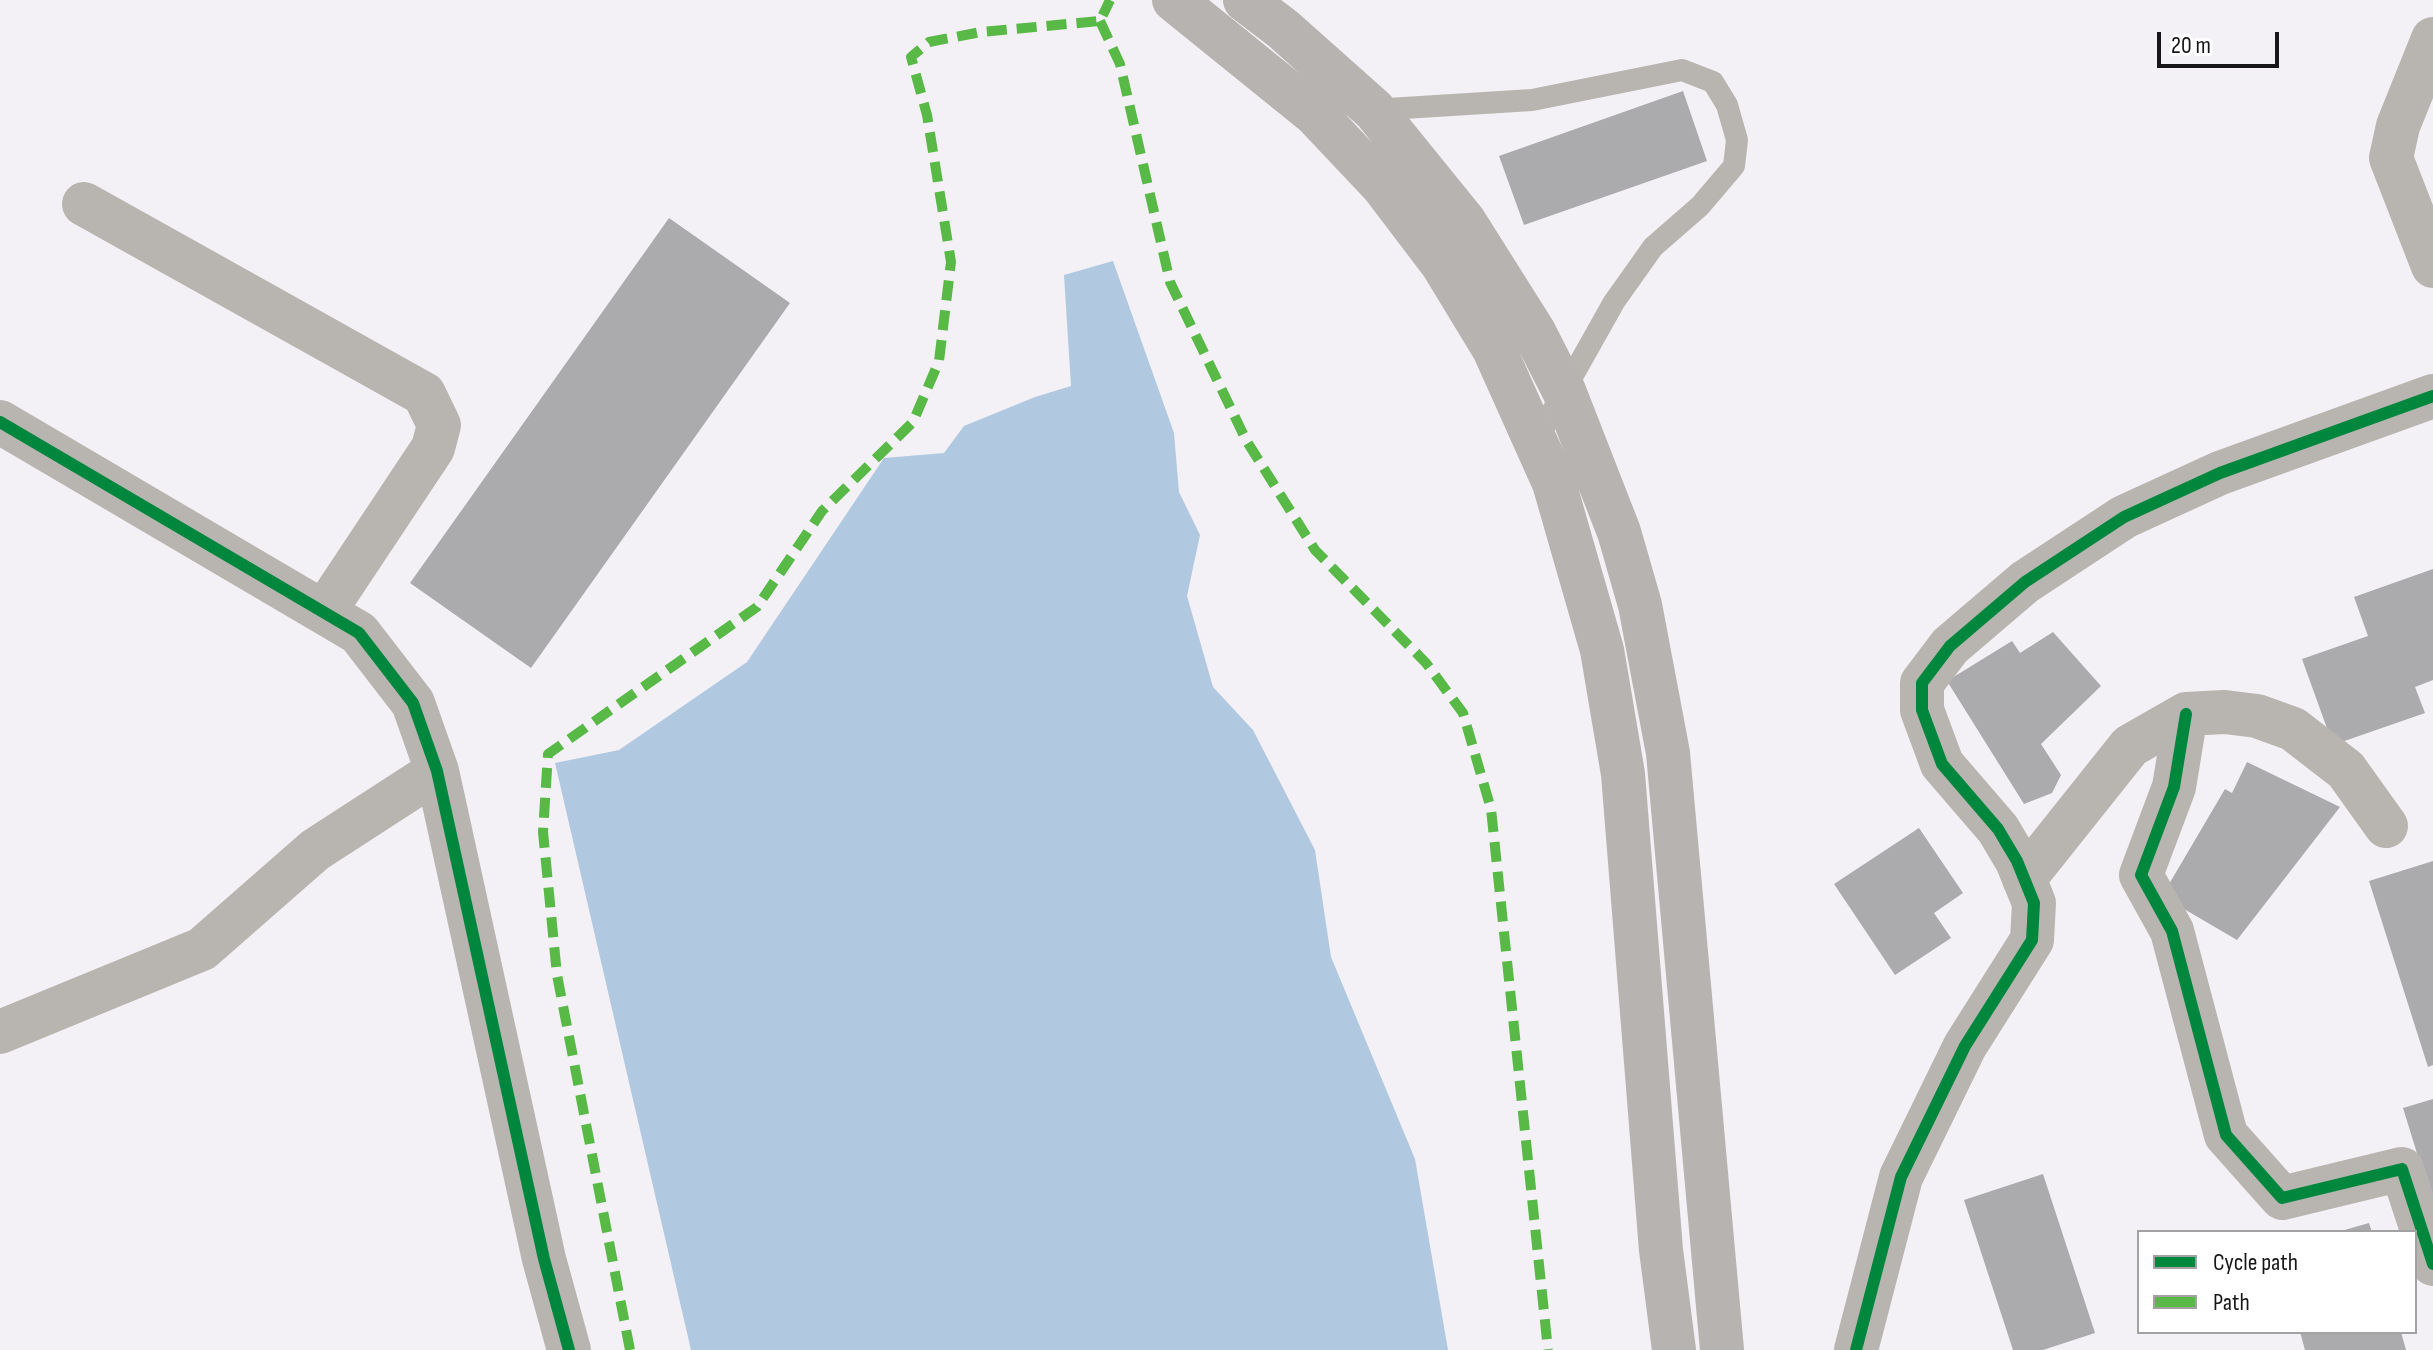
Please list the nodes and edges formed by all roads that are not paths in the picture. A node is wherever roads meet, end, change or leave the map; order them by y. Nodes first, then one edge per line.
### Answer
1 (1174, 0) edge
2 (1245, 0) edge
3 (2433, 39) edge
4 (1374, 110) junction
5 (1315, 114) junction
6 (84, 204) dead end
7 (2433, 266) edge
8 (1564, 391) junction
9 (2433, 396) edge
10 (0, 422) edge
11 (1537, 439) junction
12 (324, 612) junction
13 (2186, 714) junction
14 (437, 771) junction
15 (2386, 826) dead end
16 (2024, 879) junction
17 (0, 1032) edge
18 (2433, 1264) edge
19 (569, 1350) edge
20 (1674, 1350) edge
21 (1722, 1350) edge
22 (1856, 1350) edge

1 - 5 main road
2 - 4 main road
3 - 7 street
4 - 5 lane
4 - 8 main road
4 - 8 lane
5 - 11 main road
6 - 12 street
8 - 11 lane
8 - 21 main road
9 - 16 street
10 - 12 street
11 - 20 main road
12 - 14 street
13 - 15 street
13 - 16 street
13 - 18 street
14 - 17 street
14 - 19 street
16 - 22 street

